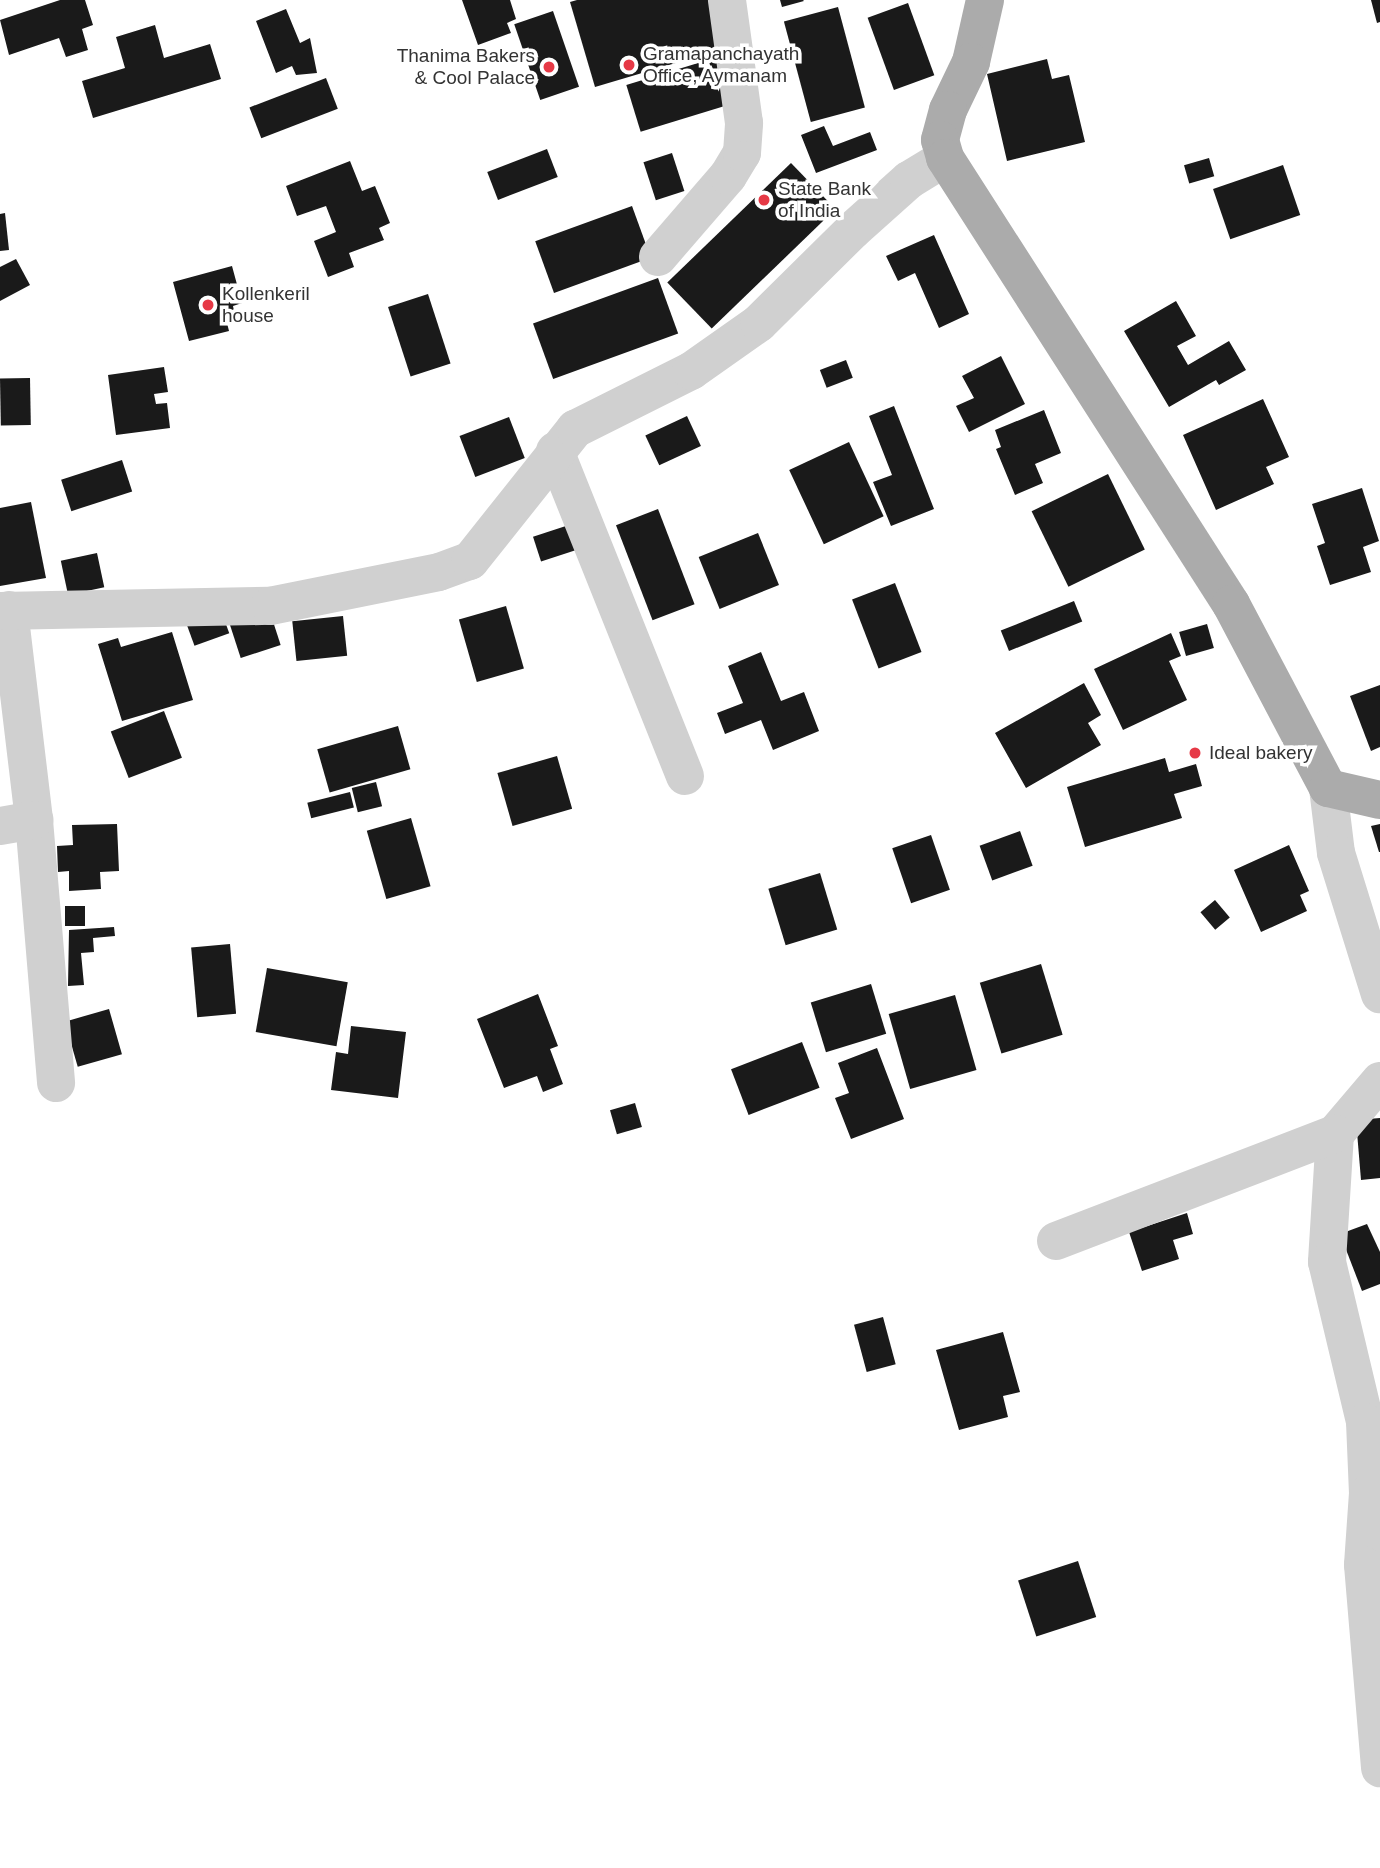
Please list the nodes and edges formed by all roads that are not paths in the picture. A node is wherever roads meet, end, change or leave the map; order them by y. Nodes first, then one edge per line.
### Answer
1 (727, 0) edge
2 (985, 0) edge
3 (945, 158) junction
4 (658, 257) dead end
5 (555, 451) junction
6 (4, 610) edge
7 (685, 776) dead end
8 (1328, 788) junction
9 (1380, 800) edge
10 (17, 823) edge
11 (1380, 994) edge
12 (1380, 1081) edge
13 (56, 1083) dead end
14 (1335, 1134) junction
15 (1056, 1241) dead end
16 (1372, 1421) edge
17 (1380, 1768) edge

1 - 4 street
2 - 3 main road
3 - 5 street
3 - 8 main road
5 - 6 street
5 - 7 street
6 - 10 street
8 - 9 main road
8 - 11 street
10 - 13 street
12 - 14 street
14 - 15 street
14 - 16 street
16 - 17 street

